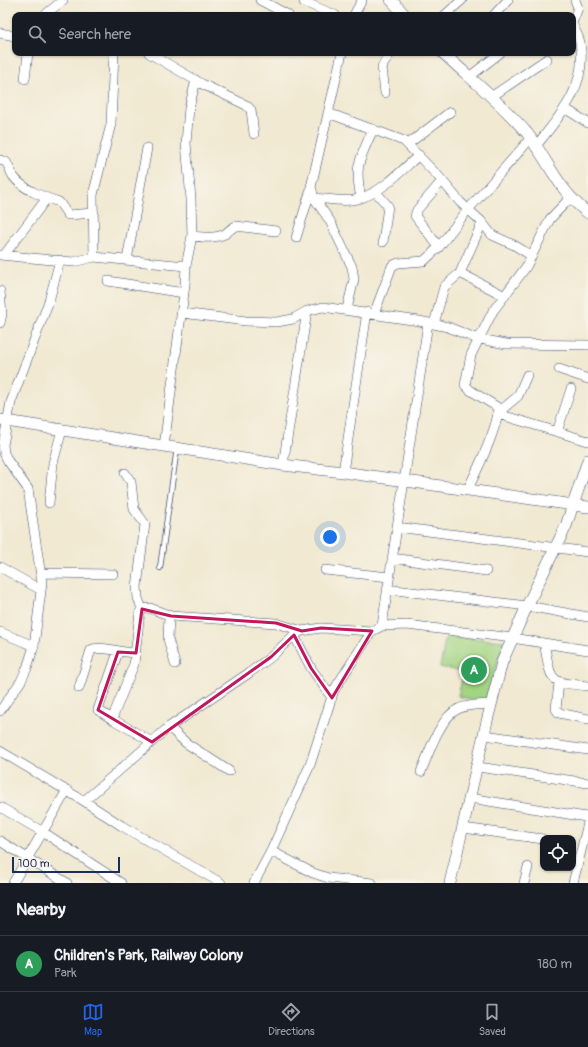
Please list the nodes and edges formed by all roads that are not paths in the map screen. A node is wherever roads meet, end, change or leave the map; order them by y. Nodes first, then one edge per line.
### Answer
1 (63, 0) edge
2 (260, 0) edge
3 (362, 0) edge
4 (462, 0) edge
5 (508, 0) edge
6 (575, 0) edge
7 (304, 2) dead end
8 (396, 2) edge
9 (49, 12) edge
10 (282, 12) edge
11 (328, 12) edge
12 (356, 12) edge
13 (403, 12) edge
14 (448, 12) edge
15 (497, 12) edge
16 (576, 13) edge
17 (0, 33) edge
18 (576, 33) edge
19 (12, 35) edge
20 (28, 56) edge
21 (114, 56) edge
22 (155, 56) edge
23 (341, 56) edge
24 (388, 56) edge
25 (448, 56) edge
26 (496, 56) edge
27 (547, 60) dead end
28 (585, 61) edge
29 (469, 77) junction
30 (25, 78) dead end
31 (196, 80) junction
32 (385, 93) dead end
33 (491, 97) junction
34 (566, 109) junction
35 (450, 112) dead end
36 (328, 113) junction
37 (588, 122) edge
38 (373, 129) junction
39 (254, 134) dead end
40 (533, 143) junction
41 (408, 144) junction
42 (146, 148) dead end
43 (419, 155) junction
44 (0, 160) edge
45 (442, 181) junction
46 (311, 187) junction
47 (375, 191) junction
48 (47, 198) junction
49 (314, 198) junction
50 (361, 198) junction
51 (570, 198) junction
52 (468, 209) junction
53 (94, 213) junction
54 (588, 213) edge
55 (482, 223) junction
56 (276, 231) dead end
57 (192, 236) junction
58 (296, 238) dead end
59 (383, 242) dead end
60 (439, 247) junction
61 (2, 255) edge
62 (532, 256) junction
63 (94, 257) junction
64 (60, 260) junction
65 (127, 260) junction
66 (186, 266) junction
67 (460, 273) junction
68 (108, 281) dead end
69 (0, 291) edge
70 (184, 292) junction
71 (504, 296) junction
72 (347, 309) junction
73 (307, 311) junction
74 (182, 313) junction
75 (370, 313) junction
76 (0, 323) edge
77 (431, 323) junction
78 (479, 339) junction
79 (588, 345) edge
80 (559, 369) dead end
81 (527, 375) dead end
82 (588, 379) edge
83 (570, 389) dead end
84 (499, 413) junction
85 (4, 421) edge
86 (62, 430) junction
87 (557, 432) junction
88 (588, 441) edge
89 (164, 446) junction
90 (177, 448) junction
91 (588, 460) edge
92 (283, 465) junction
93 (125, 472) dead end
94 (344, 472) junction
95 (405, 481) junction
96 (468, 489) junction
97 (49, 503) dead end
98 (574, 505) junction
99 (588, 507) edge
100 (398, 526) junction
101 (556, 547) junction
102 (588, 552) edge
103 (392, 558) junction
104 (0, 567) edge
105 (160, 568) dead end
106 (325, 570) dead end
107 (486, 571) dead end
108 (42, 573) junction
109 (113, 574) dead end
110 (389, 577) junction
111 (387, 589) junction
112 (41, 590) junction
113 (527, 606) junction
114 (142, 609) junction
115 (169, 615) junction
116 (588, 617) edge
117 (382, 626) junction
118 (372, 631) junction
119 (0, 632) edge
120 (298, 633) junction
121 (512, 638) junction
122 (544, 643) junction
123 (34, 646) junction
124 (588, 650) edge
125 (118, 652) junction
126 (136, 653) junction
127 (175, 664) dead end
128 (559, 682) junction
129 (588, 686) edge
130 (79, 688) dead end
131 (332, 698) junction
132 (491, 704) junction
133 (0, 711) edge
134 (112, 719) junction
135 (588, 719) edge
136 (169, 727) junction
137 (485, 735) junction
138 (152, 742) junction
139 (588, 750) edge
140 (0, 751) edge
141 (478, 767) junction
142 (229, 771) dead end
143 (421, 772) dead end
144 (588, 783) edge
145 (67, 790) junction
146 (470, 798) junction
147 (84, 801) junction
148 (0, 807) edge
149 (588, 822) edge
150 (463, 828) junction
151 (43, 832) junction
152 (540, 839) edge
153 (0, 841) edge
154 (578, 846) edge
155 (271, 851) junction
156 (28, 858) junction
157 (528, 867) dead end
158 (13, 883) edge
159 (67, 883) edge
160 (121, 883) edge
161 (221, 883) edge
162 (254, 883) edge
163 (372, 883) edge
164 (450, 883) edge
165 (524, 883) edge
166 (573, 883) edge

1 - 9 street
2 - 10 street
3 - 12 street
4 - 14 street
5 - 15 street
6 - 16 street
7 - 11 street
8 - 13 street
17 - 19 street
18 - 28 street
20 - 30 street
21 - 53 street
22 - 31 street
23 - 36 street
24 - 32 street
25 - 29 street
26 - 29 street
27 - 33 street
28 - 34 street
29 - 33 street
31 - 39 street
31 - 57 street
33 - 40 street
34 - 37 street
34 - 40 street
35 - 41 street
36 - 38 street
36 - 46 street
38 - 41 street
38 - 50 street
40 - 51 street
40 - 52 street
41 - 43 street
42 - 65 street
43 - 45 street
43 - 47 street
44 - 48 street
45 - 52 street
45 - 60 street
46 - 49 street
46 - 58 street
47 - 50 street
47 - 59 street
48 - 53 street
48 - 61 street
49 - 50 street
49 - 72 street
51 - 54 street
51 - 62 street
52 - 55 street
52 - 60 street
53 - 63 street
55 - 62 street
55 - 67 street
56 - 57 street
57 - 66 street
60 - 75 street
61 - 64 street
62 - 71 street
63 - 64 street
63 - 65 street
64 - 85 street
65 - 66 street
66 - 70 street
67 - 71 street
67 - 77 street
68 - 70 street
69 - 76 street
70 - 74 street
71 - 78 street
72 - 73 street
72 - 75 street
73 - 74 street
73 - 92 street
74 - 89 street
75 - 77 street
75 - 94 street
77 - 78 street
77 - 95 street
78 - 79 street
78 - 84 street
80 - 82 street
81 - 84 street
83 - 87 street
84 - 87 street
84 - 96 street
85 - 86 street
85 - 108 street
86 - 89 street
86 - 97 street
87 - 88 street
89 - 90 street
90 - 92 street
90 - 105 lane
91 - 98 street
92 - 94 street
93 - 114 street
94 - 95 street
95 - 96 street
95 - 100 street
96 - 98 street
98 - 99 street
98 - 101 street
100 - 101 street
100 - 103 street
101 - 102 street
101 - 113 street
103 - 107 street
103 - 110 street
104 - 112 street
106 - 110 street
108 - 109 street
108 - 112 street
110 - 111 street
111 - 113 street
111 - 117 street
112 - 123 street
113 - 116 street
113 - 121 street
114 - 115 street
114 - 126 street
115 - 120 street
115 - 127 street
117 - 118 street
117 - 121 street
118 - 120 street
118 - 131 street
119 - 123 street
120 - 131 street
120 - 136 street
121 - 122 street
121 - 132 street
122 - 124 street
122 - 128 street
123 - 133 street
125 - 126 street
125 - 130 street
125 - 134 street
126 - 134 street
128 - 129 street
128 - 135 street
131 - 155 street
132 - 137 street
132 - 143 street
134 - 138 street
136 - 138 street
136 - 142 street
137 - 139 street
137 - 141 street
138 - 147 street
140 - 145 street
141 - 144 street
141 - 146 street
145 - 147 street
145 - 151 street
146 - 149 street
146 - 150 street
147 - 161 street
148 - 151 street
149 - 154 street
150 - 152 street
150 - 164 street
151 - 156 street
151 - 160 street
153 - 156 street
154 - 166 street
155 - 162 street
155 - 163 street
156 - 158 street
156 - 159 street
157 - 165 street

